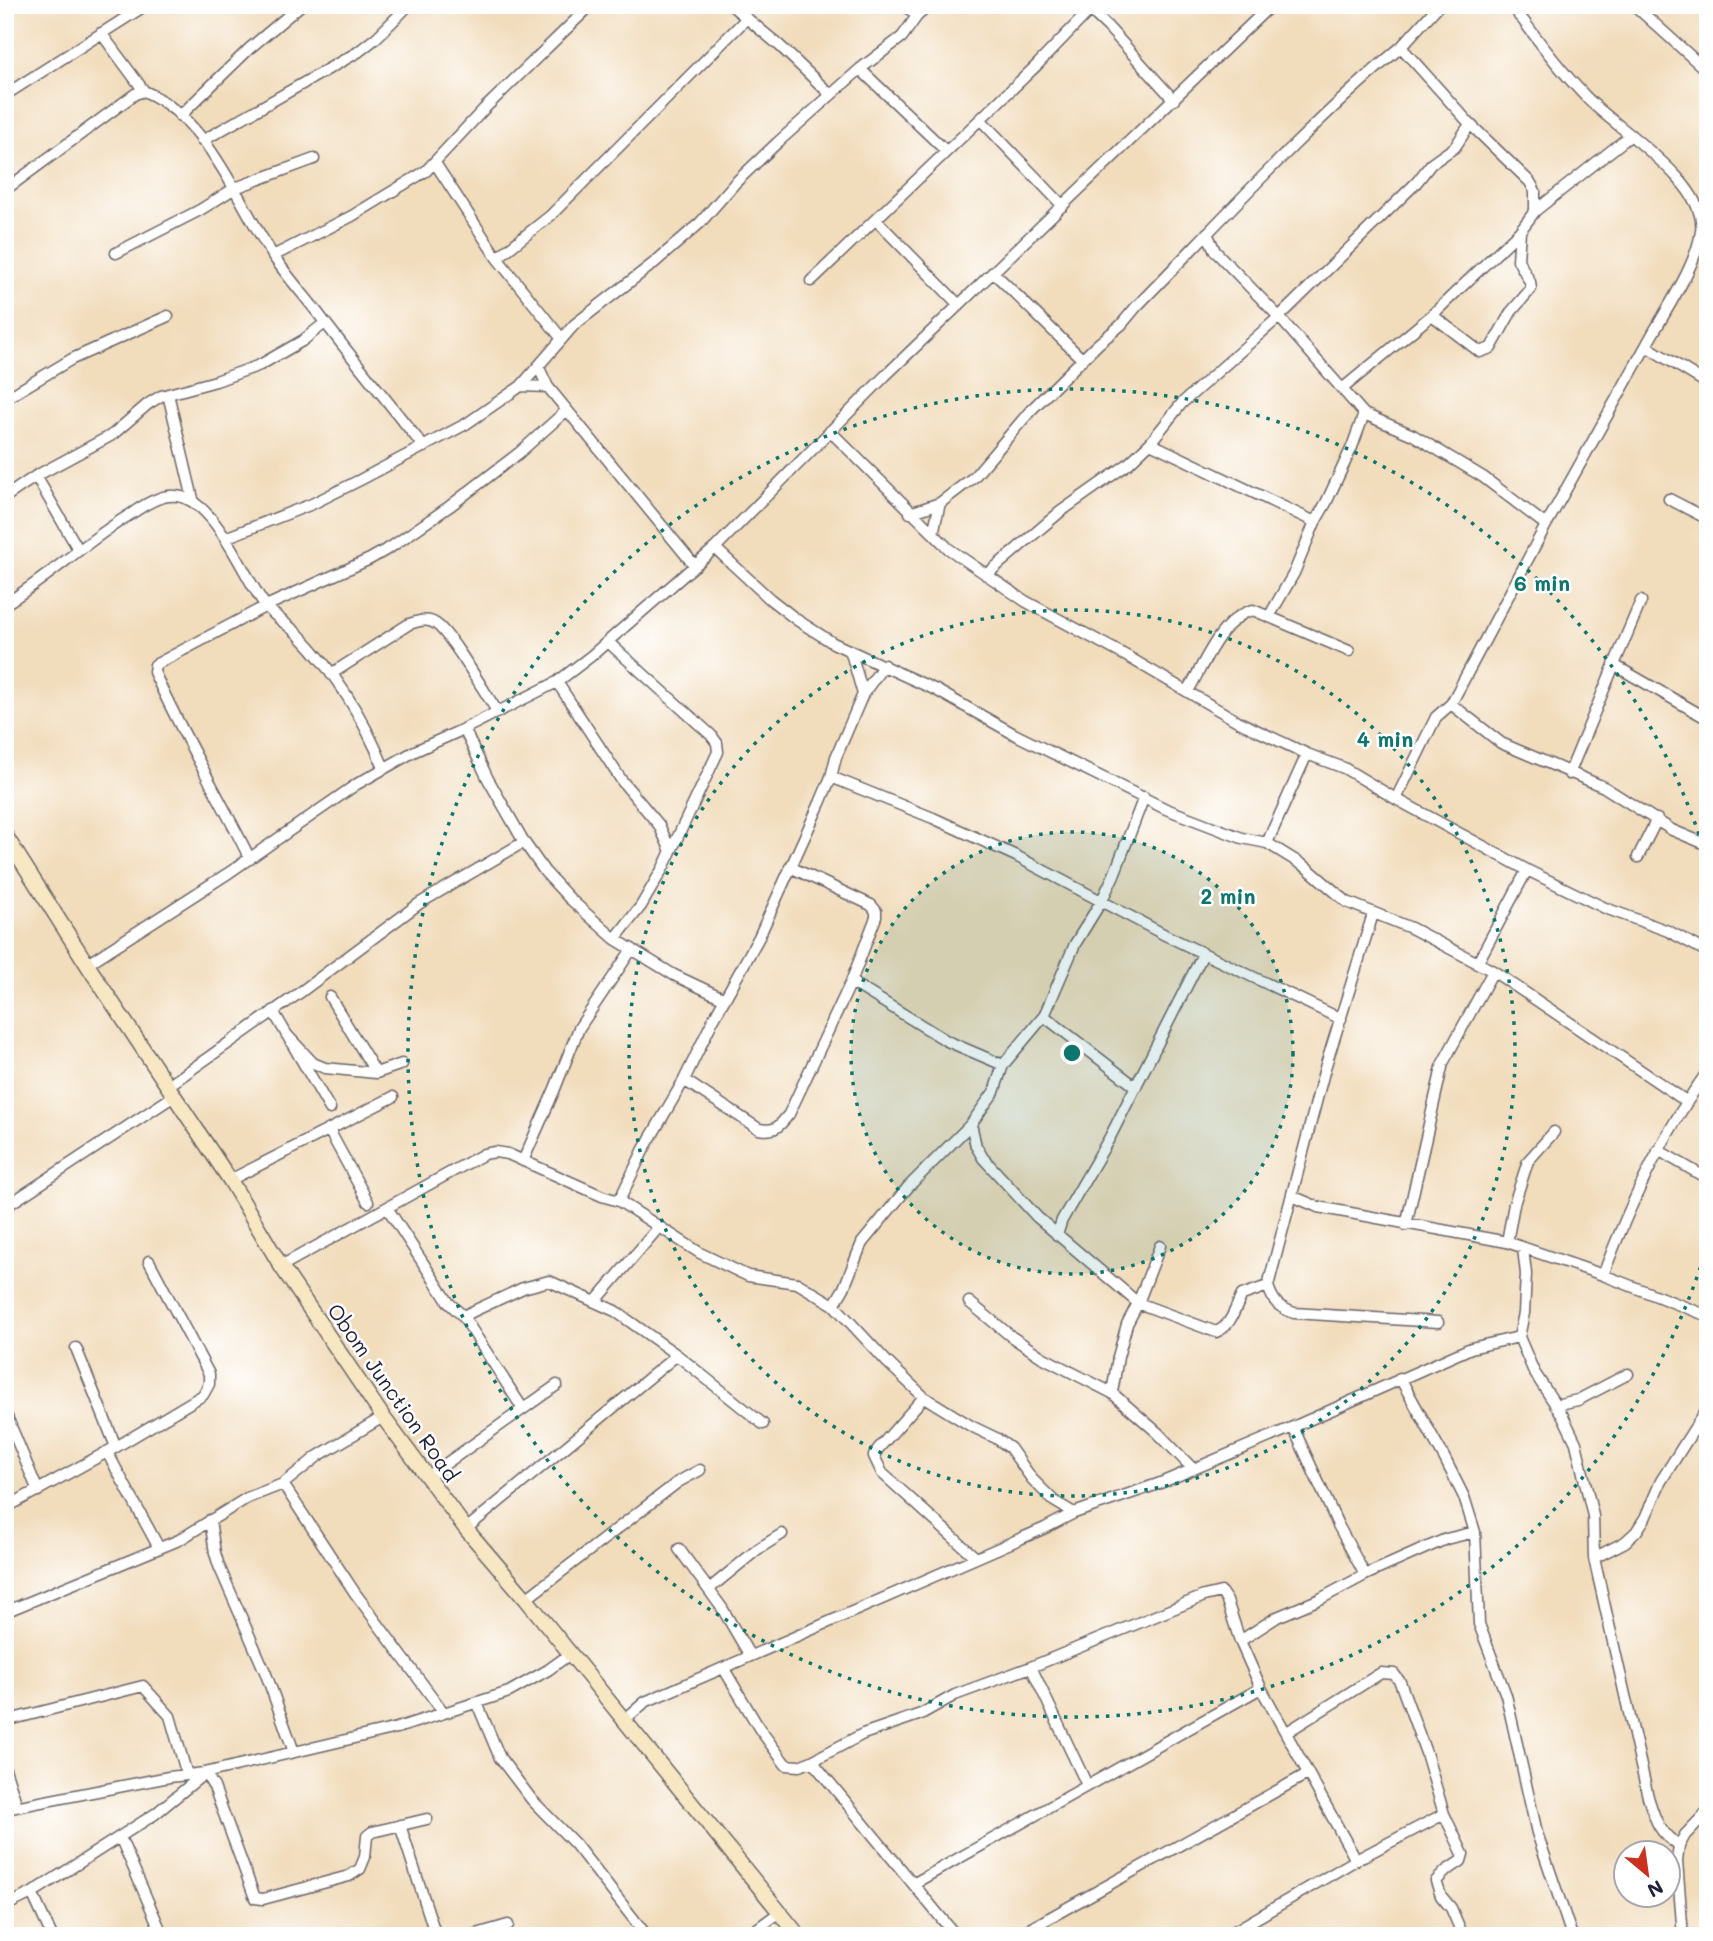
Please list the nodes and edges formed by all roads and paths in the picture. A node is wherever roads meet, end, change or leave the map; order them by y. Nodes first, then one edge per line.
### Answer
1 (146, 5) edge
2 (301, 5) edge
3 (409, 5) edge
4 (591, 5) edge
5 (731, 5) edge
6 (905, 5) edge
7 (930, 5) edge
8 (1252, 5) edge
9 (1271, 5) edge
10 (1439, 5) edge
11 (1512, 5) edge
12 (1531, 5) edge
13 (1634, 5) edge
14 (1088, 8) edge
15 (1261, 15) junction
16 (917, 16) junction
17 (1519, 16) junction
18 (746, 19) junction
19 (101, 33) junction
20 (1401, 47) junction
21 (860, 69) junction
22 (1708, 72) edge
23 (144, 90) junction
24 (5, 95) edge
25 (831, 95) junction
26 (1174, 100) junction
27 (180, 116) junction
28 (980, 119) junction
29 (1470, 124) junction
30 (1631, 135) junction
31 (202, 141) junction
32 (946, 151) junction
33 (314, 159) dead end
34 (435, 163) junction
35 (235, 188) junction
36 (5, 190) edge
37 (1063, 206) junction
38 (1535, 211) junction
39 (876, 220) junction
40 (1520, 231) junction
41 (1207, 233) junction
42 (1195, 247) junction
43 (1215, 251) junction
44 (116, 253) dead end
45 (273, 256) junction
46 (497, 258) junction
47 (994, 273) junction
48 (811, 281) dead end
49 (959, 305) junction
50 (1432, 315) junction
51 (168, 316) dead end
52 (1279, 317) junction
53 (325, 323) junction
54 (562, 339) junction
55 (1646, 346) junction
56 (1082, 359) junction
57 (538, 366) junction
58 (1708, 384) edge
59 (521, 386) junction
60 (548, 387) junction
61 (1342, 389) junction
62 (168, 394) junction
63 (5, 399) edge
64 (568, 410) junction
65 (1364, 414) junction
66 (830, 431) junction
67 (1150, 443) junction
68 (424, 447) junction
69 (36, 476) junction
70 (5, 497) edge
71 (1669, 499) dead end
72 (194, 503) junction
73 (940, 503) junction
74 (910, 513) junction
75 (1708, 519) edge
76 (1315, 522) junction
77 (1546, 525) junction
78 (933, 533) junction
79 (225, 538) junction
80 (715, 548) junction
81 (78, 549) junction
82 (695, 566) junction
83 (986, 575) junction
84 (1642, 601) dead end
85 (6, 602) edge
86 (266, 606) junction
87 (1270, 615) junction
88 (608, 642) junction
89 (1349, 651) dead end
90 (851, 653) junction
91 (884, 665) junction
92 (1614, 666) junction
93 (331, 674) junction
94 (557, 682) junction
95 (1188, 691) junction
96 (863, 694) junction
97 (1451, 704) junction
98 (497, 711) junction
99 (1708, 719) edge
100 (464, 729) junction
101 (1307, 754) junction
102 (384, 768) junction
103 (1569, 774) junction
104 (831, 777) junction
105 (1144, 797) junction
106 (1396, 799) junction
107 (1657, 819) junction
108 (659, 825) junction
109 (679, 830) junction
110 (5, 835) edge
111 (524, 842) junction
112 (1267, 844) junction
113 (1708, 845) edge
114 (670, 849) junction
115 (1638, 857) dead end
116 (250, 859) junction
117 (790, 867) junction
118 (1527, 870) junction
119 (1102, 900) junction
120 (1373, 914) junction
121 (615, 939) junction
122 (632, 949) junction
123 (1708, 952) edge
124 (1203, 954) junction
125 (1477, 964) junction
126 (90, 969) junction
127 (1493, 971) junction
128 (851, 982) junction
129 (330, 997) dead end
130 (725, 999) junction
131 (273, 1011) junction
132 (1044, 1016) junction
133 (1340, 1019) junction
134 (286, 1034) junction
135 (402, 1064) dead end
136 (1003, 1065) junction
137 (1708, 1071) edge
138 (376, 1073) junction
139 (684, 1080) junction
140 (1136, 1087) junction
141 (171, 1091) junction
142 (393, 1097) dead end
143 (1686, 1101) junction
144 (330, 1109) dead end
145 (971, 1124) junction
146 (329, 1130) junction
147 (1554, 1132) dead end
148 (1658, 1150) junction
149 (523, 1161) junction
150 (1708, 1179) edge
151 (230, 1180) junction
152 (1292, 1196) junction
153 (620, 1201) junction
154 (368, 1202) dead end
155 (5, 1207) edge
156 (388, 1209) junction
157 (1406, 1225) junction
158 (659, 1227) junction
159 (1057, 1235) junction
160 (1507, 1242) junction
161 (1160, 1246) dead end
162 (1523, 1248) junction
163 (149, 1261) dead end
164 (281, 1266) junction
165 (1604, 1275) junction
166 (1268, 1286) junction
167 (595, 1302) junction
168 (969, 1302) dead end
169 (1138, 1304) junction
170 (834, 1305) junction
171 (463, 1316) junction
172 (1708, 1316) edge
173 (1438, 1322) dead end
174 (1519, 1337) junction
175 (76, 1348) dead end
176 (677, 1355) junction
177 (1628, 1374) dead end
178 (1400, 1378) junction
179 (557, 1385) dead end
180 (1112, 1393) junction
181 (924, 1397) junction
182 (1555, 1405) junction
183 (1708, 1407) edge
184 (523, 1409) junction
185 (5, 1412) edge
186 (383, 1417) junction
187 (763, 1424) dead end
188 (1293, 1427) junction
189 (111, 1450) junction
190 (1192, 1468) junction
191 (700, 1470) dead end
192 (427, 1477) junction
193 (283, 1484) junction
194 (38, 1492) junction
195 (5, 1508) edge
196 (1074, 1513) junction
197 (210, 1520) junction
198 (466, 1530) junction
199 (1475, 1532) junction
200 (782, 1534) dead end
201 (159, 1548) junction
202 (679, 1549) dead end
203 (976, 1558) junction
204 (1594, 1558) junction
205 (1365, 1574) junction
206 (709, 1589) junction
207 (526, 1599) junction
208 (5, 1612) edge
209 (1240, 1641) junction
210 (570, 1654) junction
211 (750, 1656) junction
212 (1031, 1667) junction
213 (724, 1669) junction
214 (1261, 1688) junction
215 (477, 1703) junction
216 (444, 1713) junction
217 (5, 1721) edge
218 (623, 1721) junction
219 (1287, 1732) junction
220 (294, 1752) junction
221 (812, 1761) junction
222 (5, 1769) edge
223 (205, 1773) junction
224 (1307, 1774) junction
225 (187, 1775) junction
226 (1087, 1785) junction
227 (11, 1808) edge
228 (1444, 1814) junction
229 (1707, 1815) edge
230 (427, 1819) dead end
231 (400, 1825) junction
232 (120, 1838) junction
233 (1671, 1840) edge
234 (1682, 1840) edge
235 (1356, 1860) junction
236 (914, 1884) junction
237 (32, 1893) junction
238 (5, 1906) edge
239 (1681, 1910) edge
240 (779, 1912) junction
241 (508, 1924) dead end
242 (52, 1936) edge
243 (163, 1936) edge
244 (436, 1936) edge
245 (470, 1936) edge
246 (648, 1936) edge
247 (747, 1936) edge
248 (799, 1936) edge
249 (956, 1936) edge
250 (1017, 1936) edge
251 (1226, 1936) edge
252 (1463, 1936) edge
253 (1572, 1936) edge
254 (1683, 1936) edge

1 - 19 street
2 - 27 street
3 - 31 street
4 - 34 street
5 - 18 street
6 - 16 street
7 - 16 street
8 - 15 street
9 - 15 street
10 - 20 street
11 - 17 street
12 - 17 street
13 - 22 street
14 - 26 street
14 - 28 street
15 - 26 street
16 - 21 street
17 - 30 street
18 - 25 street
18 - 46 street
19 - 23 street
19 - 24 street
20 - 29 street
20 - 41 street
21 - 25 street
21 - 32 street
23 - 27 street
23 - 36 street
25 - 54 street
26 - 37 street
27 - 31 street
28 - 32 street
28 - 37 street
29 - 38 street
29 - 52 street
30 - 38 street
30 - 55 street
31 - 35 street
32 - 39 street
33 - 35 street
34 - 45 street
34 - 46 street
35 - 44 street
35 - 45 street
37 - 47 street
38 - 40 street
39 - 48 street
39 - 49 street
40 - 50 street
40 - 50 street
41 - 42 street
41 - 43 street
42 - 43 street
42 - 56 street
43 - 52 street
45 - 53 street
46 - 54 street
47 - 49 street
47 - 56 street
49 - 66 street
50 - 61 street
51 - 63 street
52 - 61 street
52 - 67 street
53 - 62 street
53 - 68 street
54 - 57 street
55 - 58 street
55 - 77 street
56 - 73 street
57 - 59 street
57 - 60 street
59 - 60 street
59 - 68 street
60 - 64 street
61 - 65 street
62 - 69 street
62 - 72 street
64 - 82 street
64 - 86 street
65 - 76 street
65 - 77 street
66 - 74 street
66 - 80 street
67 - 76 street
67 - 83 street
68 - 79 street
69 - 70 street
69 - 81 street
71 - 75 street
72 - 79 street
72 - 81 street
73 - 74 street
73 - 78 street
74 - 78 street
76 - 87 street
77 - 97 street
78 - 83 street
79 - 86 street
80 - 82 street
80 - 90 street
81 - 85 street
82 - 88 street
83 - 95 street
84 - 92 street
86 - 93 street
86 - 116 street
87 - 89 street
87 - 95 street
88 - 94 street
88 - 109 street
90 - 91 street
90 - 96 street
91 - 96 street
91 - 105 street
92 - 99 street
92 - 103 street
93 - 98 street
93 - 102 street
94 - 98 street
94 - 108 street
95 - 101 street
96 - 104 street
97 - 103 street
97 - 106 street
98 - 100 street
100 - 102 street
100 - 111 street
101 - 106 street
101 - 112 street
102 - 116 street
103 - 107 street
104 - 117 street
104 - 119 street
105 - 112 street
105 - 119 street
106 - 118 street
107 - 113 street
107 - 115 street
108 - 109 street
108 - 114 street
109 - 114 street
110 - 126 main road, Obom Junction Road
111 - 121 street
111 - 131 street
112 - 120 street
114 - 121 street
116 - 126 street
117 - 128 street
117 - 130 street
118 - 123 street
118 - 125 street
119 - 124 street
119 - 132 street
120 - 125 street
120 - 133 street
121 - 122 street
122 - 130 street
122 - 149 street
124 - 133 street
124 - 140 street
125 - 127 street
126 - 141 main road, Obom Junction Road
127 - 143 street
127 - 157 street
128 - 136 street
128 - 139 street
129 - 138 street
130 - 139 street
131 - 134 street
131 - 141 street
132 - 136 street
132 - 140 street
133 - 152 street
134 - 138 street
134 - 144 street
135 - 138 street
136 - 145 street
137 - 143 street
139 - 153 street
140 - 159 street
141 - 151 main road, Obom Junction Road
141 - 155 street
142 - 146 street
143 - 148 street
145 - 159 street
145 - 170 street
146 - 151 street
146 - 154 street
147 - 160 street
148 - 150 street
148 - 165 street
149 - 153 street
149 - 156 street
151 - 164 main road, Obom Junction Road
152 - 157 street
152 - 166 street
153 - 158 street
156 - 164 street
156 - 171 street
157 - 160 street
158 - 167 street
158 - 170 street
159 - 169 street
160 - 162 street
161 - 169 street
162 - 165 street
162 - 174 street
163 - 189 street
164 - 186 main road, Obom Junction Road
165 - 172 street
166 - 169 street
166 - 173 street
167 - 171 street
167 - 176 street
168 - 180 street
169 - 180 street
170 - 181 street
171 - 184 street
174 - 178 street
174 - 182 street
175 - 189 street
176 - 187 street
176 - 198 street
177 - 182 street
178 - 188 street
178 - 199 street
179 - 184 street
180 - 190 street
181 - 196 street
181 - 203 street
182 - 204 street
183 - 204 street
184 - 192 street
185 - 194 street
186 - 192 main road, Obom Junction Road
186 - 193 street
188 - 190 street
188 - 205 street
189 - 194 street
189 - 201 street
190 - 196 street
191 - 207 street
192 - 198 main road, Obom Junction Road
193 - 197 street
193 - 216 street
194 - 195 street
196 - 203 street
197 - 201 street
197 - 220 street
198 - 207 main road, Obom Junction Road
199 - 205 street
199 - 253 street
200 - 206 street
201 - 208 street
202 - 206 street
203 - 211 street
204 - 233 street
205 - 209 street
206 - 211 street
207 - 210 main road, Obom Junction Road
209 - 212 street
209 - 214 street
210 - 215 street
210 - 218 main road, Obom Junction Road
211 - 213 street
212 - 221 street
212 - 226 street
213 - 218 street
213 - 221 street
214 - 219 street
214 - 226 street
215 - 216 street
215 - 246 street
216 - 220 street
217 - 225 street
218 - 240 main road, Obom Junction Road
219 - 224 street
219 - 228 street
220 - 223 street
221 - 236 street
222 - 227 street
223 - 225 street
223 - 231 street
223 - 232 street
224 - 235 street
224 - 250 street
225 - 227 street
226 - 236 street
228 - 235 street
228 - 252 street
229 - 234 street
230 - 231 street
231 - 244 street
232 - 237 street
232 - 243 street
235 - 251 street
236 - 249 street
237 - 238 street
237 - 242 street
239 - 254 street
240 - 247 street
240 - 248 main road, Obom Junction Road
241 - 245 street

